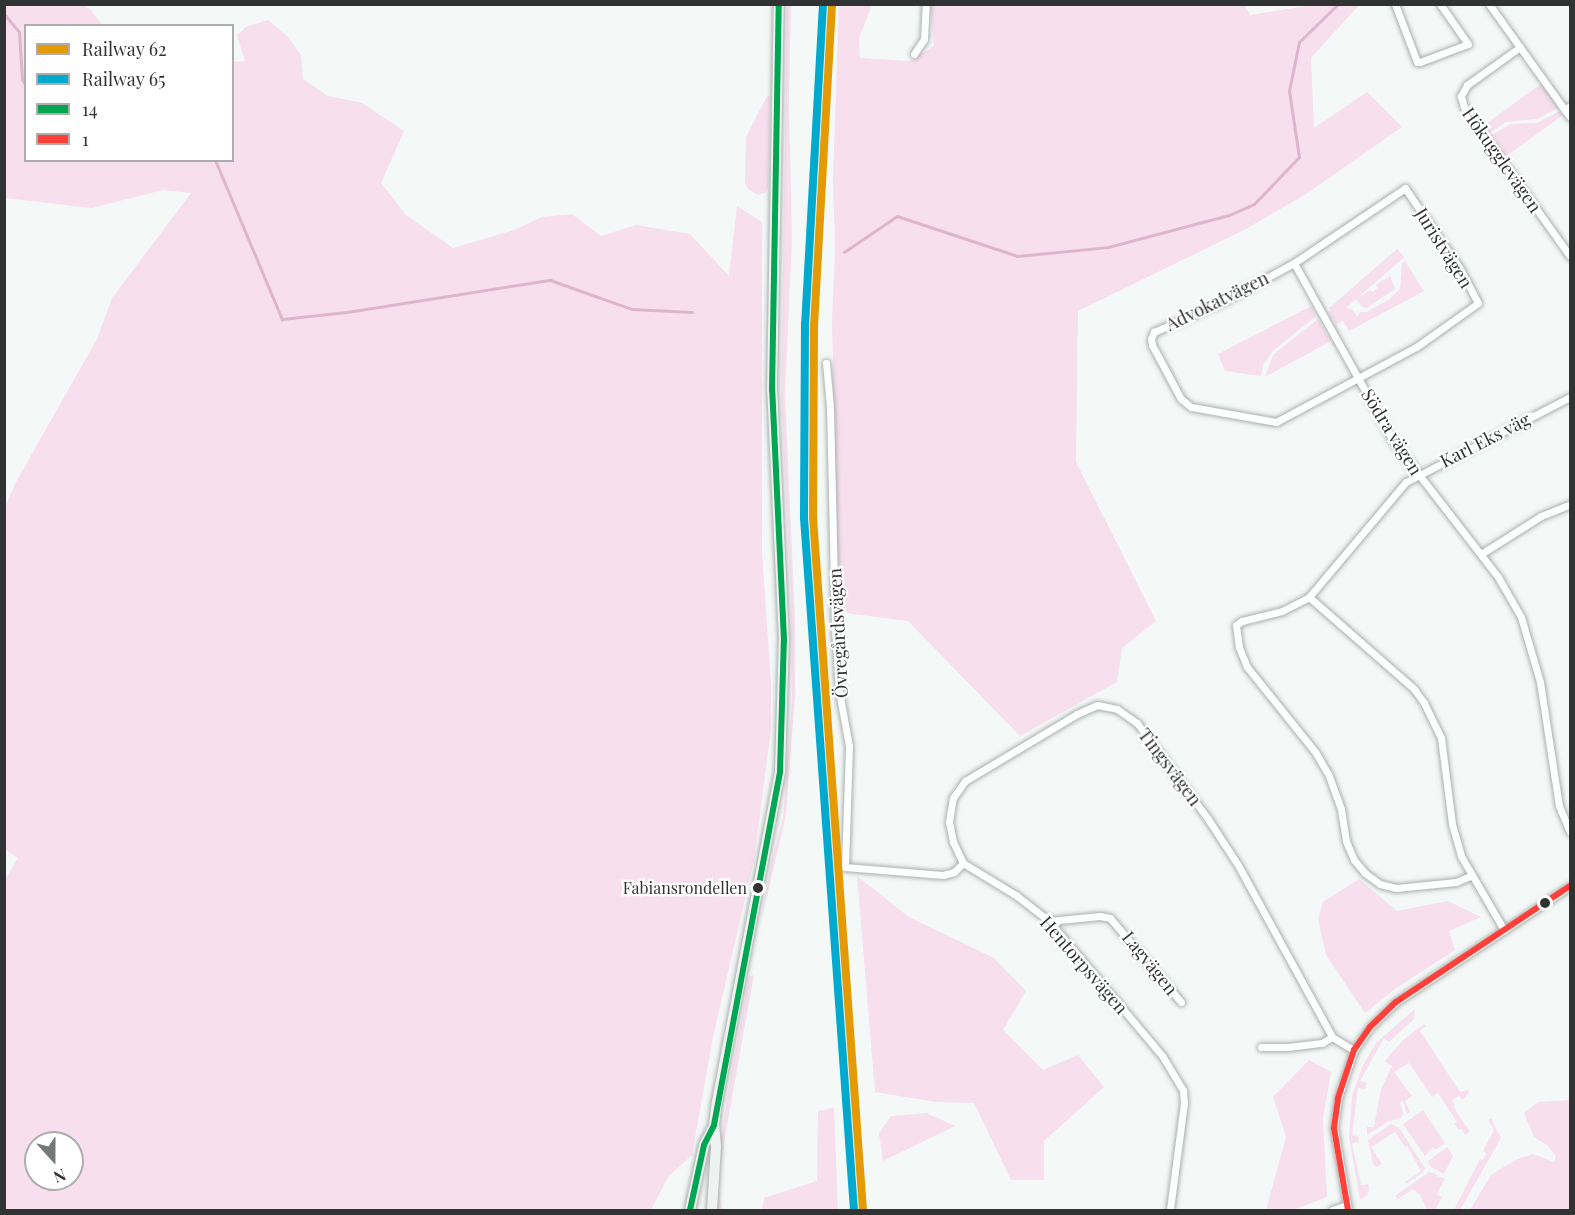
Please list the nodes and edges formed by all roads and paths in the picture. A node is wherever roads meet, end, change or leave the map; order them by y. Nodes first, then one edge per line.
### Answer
1 (779, 4) edge
2 (926, 4) edge
3 (1395, 4) edge
4 (1440, 4) edge
5 (1489, 4) edge
6 (1520, 47) junction
7 (914, 54) dead end
8 (1568, 108) edge
9 (1570, 117) edge
10 (1570, 256) edge
11 (1294, 262) junction
12 (826, 363) dead end
13 (1359, 378) junction
14 (1570, 397) edge
15 (1417, 475) junction
16 (1570, 504) edge
17 (1481, 554) junction
18 (1309, 597) junction
19 (1570, 832) edge
20 (963, 863) junction
21 (1470, 876) junction
22 (1570, 886) edge
23 (1049, 921) junction
24 (1504, 930) junction
25 (1181, 1002) dead end
26 (1332, 1037) junction
27 (1261, 1047) dead end
28 (1354, 1050) junction
29 (714, 1125) junction
30 (1348, 1208) edge
31 (690, 1210) edge
32 (712, 1210) edge
33 (1170, 1210) edge
34 (1332, 1210) edge

1 - 29 main road
2 - 7 street
3 - 4 street
5 - 6 street
6 - 8 street
6 - 10 street, Hökugglevägen
8 - 9 street
11 - 13 street, Södra vägen
11 - 13 street, Juristvägen
11 - 13 street, Advokatvägen
12 - 20 street, Övregårdsvägen
13 - 15 street, Södra vägen
14 - 15 street, Karl Eks väg
15 - 17 street, Södra vägen
15 - 18 street, Karl Eks väg
16 - 17 street
17 - 19 street, Södra vägen
18 - 21 street
18 - 21 street
20 - 23 street, Hentorpsvägen
20 - 26 street, Tingsvägen
21 - 24 street
22 - 24 street
23 - 25 street, Lagvägen
23 - 33 street, Hentorpsvägen
24 - 28 street
26 - 27 street
26 - 28 street
28 - 30 street
29 - 31 main road
29 - 32 main road
30 - 34 street

